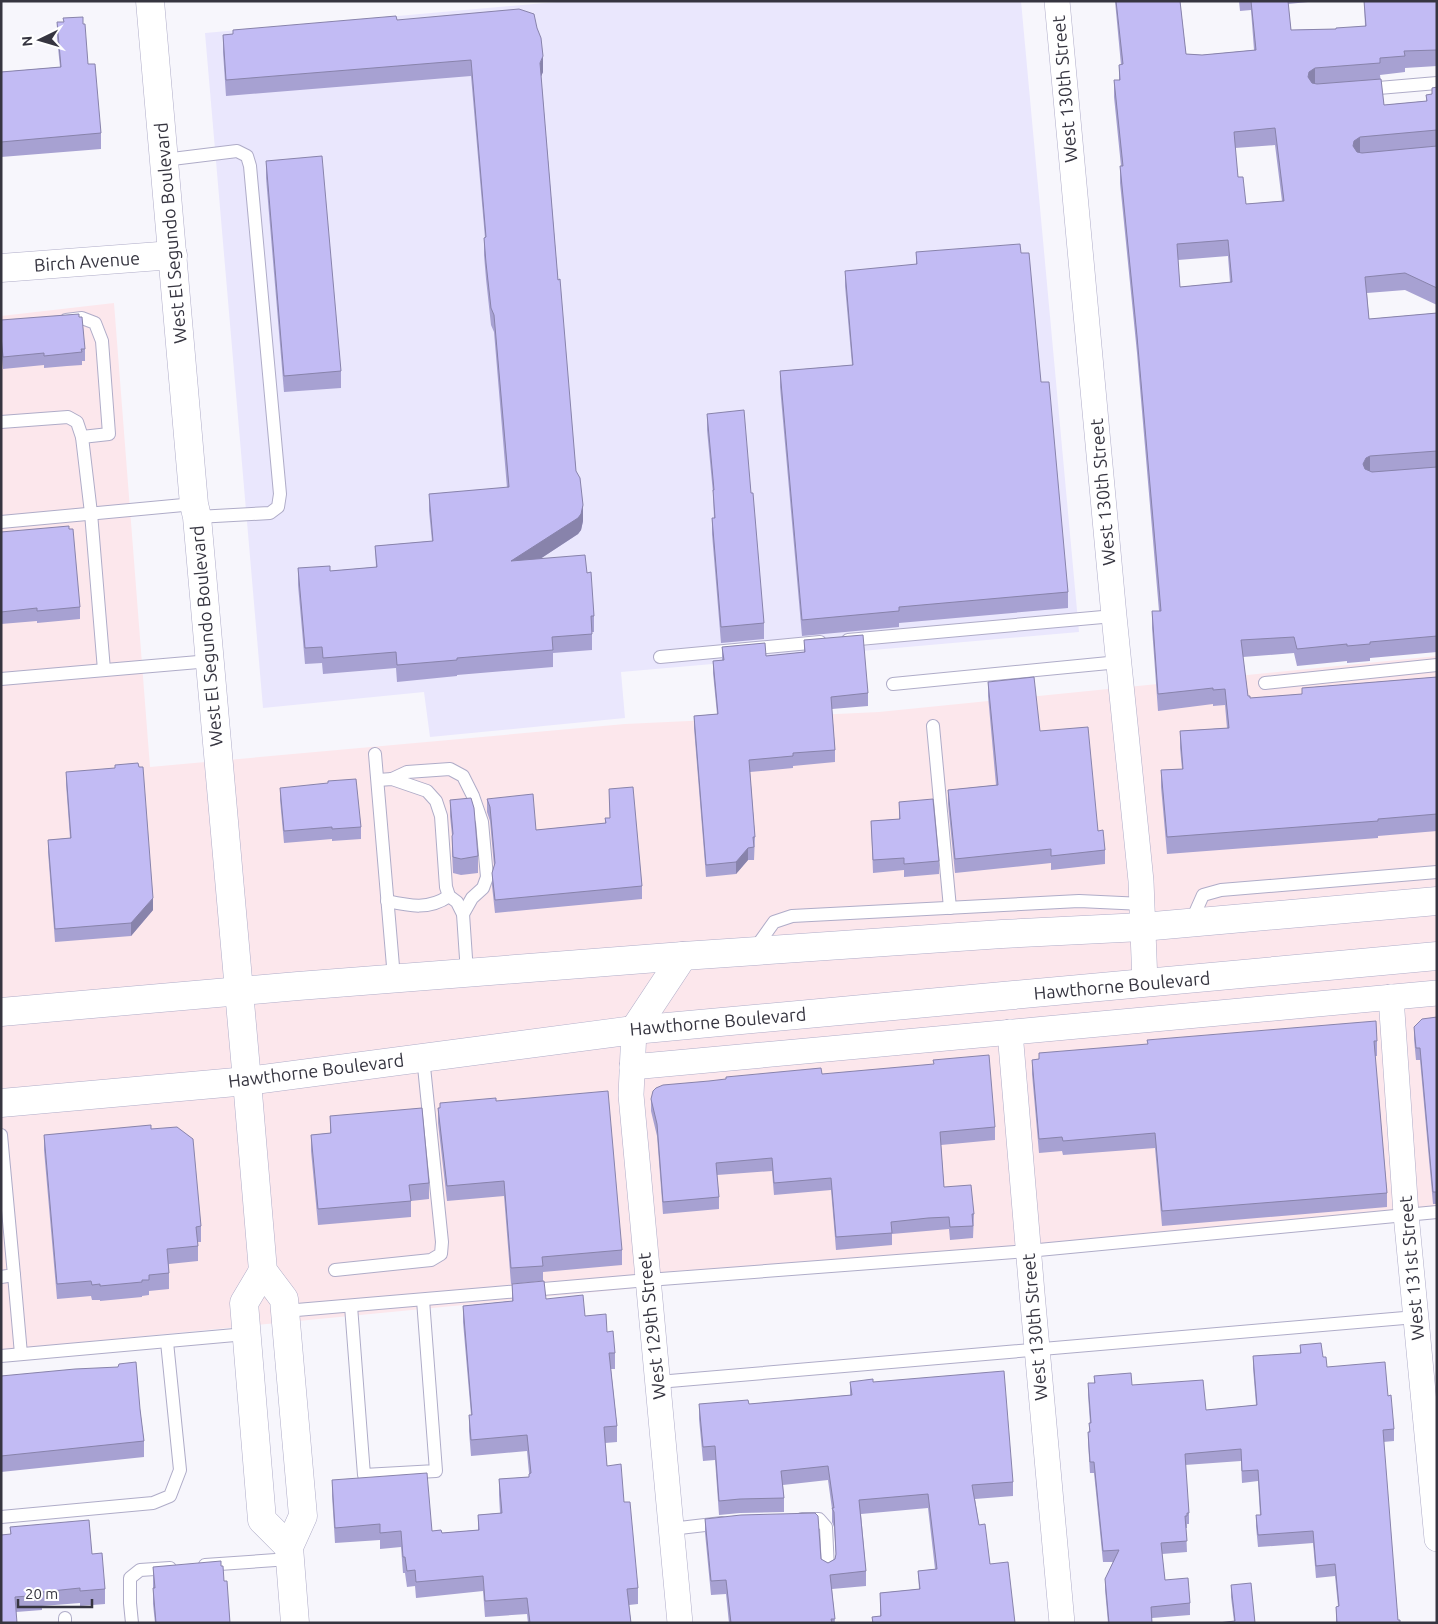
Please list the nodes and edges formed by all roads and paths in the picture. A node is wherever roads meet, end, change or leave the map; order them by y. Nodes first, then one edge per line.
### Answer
1 (150, 1) edge
2 (1057, 1) edge
3 (1437, 82) edge
4 (1352, 90) edge
5 (164, 160) junction
6 (173, 255) junction
7 (1, 268) edge
8 (55, 320) edge
9 (1, 422) edge
10 (82, 437) junction
11 (195, 510) junction
12 (91, 513) junction
13 (1, 522) edge
14 (1114, 616) junction
15 (660, 657) dead end
16 (210, 661) junction
17 (1119, 662) junction
18 (1437, 666) edge
19 (104, 670) junction
20 (1, 679) edge
21 (1265, 683) dead end
22 (893, 684) dead end
23 (933, 726) dead end
24 (375, 754) dead end
25 (392, 779) junction
26 (378, 780) junction
27 (1437, 872) edge
28 (449, 896) junction
29 (388, 901) junction
30 (1437, 901) edge
31 (950, 908) junction
32 (463, 914) junction
33 (1142, 916) junction
34 (1191, 922) junction
35 (754, 951) junction
36 (683, 956) junction
37 (1437, 956) edge
38 (467, 973) junction
39 (394, 978) junction
40 (1145, 983) junction
41 (239, 991) junction
42 (1437, 993) edge
43 (1392, 997) junction
44 (1, 1012) edge
45 (634, 1030) junction
46 (1010, 1032) junction
47 (423, 1057) junction
48 (632, 1067) junction
49 (247, 1081) junction
50 (1, 1103) edge
51 (1, 1135) edge
52 (1437, 1212) edge
53 (1406, 1214) junction
54 (1028, 1251) junction
55 (335, 1270) dead end
56 (263, 1272) junction
57 (8, 1276) edge
58 (648, 1280) junction
59 (423, 1300) junction
60 (351, 1306) junction
61 (285, 1311) junction
62 (1416, 1318) junction
63 (246, 1334) junction
64 (168, 1342) junction
65 (1037, 1349) junction
66 (22, 1354) junction
67 (1, 1356) edge
68 (658, 1382) junction
69 (1, 1517) edge
70 (792, 1519) edge
71 (730, 1522) edge
72 (671, 1528) junction
73 (1437, 1539) edge
74 (289, 1553) junction
75 (828, 1569) edge
76 (132, 1623) edge
77 (296, 1623) edge
78 (680, 1623) edge
79 (1062, 1623) edge

1 - 5 main road, West El Segundo Boulevard
2 - 14 street, West 130th Street
3 - 4 lane
5 - 6 main road, West El Segundo Boulevard
5 - 11 lane
6 - 7 main road, Birch Avenue
6 - 11 main road, West El Segundo Boulevard
8 - 10 lane
9 - 10 lane
10 - 12 lane
11 - 12 lane
11 - 16 main road, West El Segundo Boulevard
12 - 13 lane
12 - 19 lane
14 - 15 lane
14 - 17 street, West 130th Street
16 - 19 lane
16 - 41 main road, West El Segundo Boulevard
17 - 22 lane
17 - 33 street, West 130th Street
18 - 21 lane
19 - 20 lane
23 - 31 lane
24 - 26 lane
25 - 26 lane
25 - 28 lane
25 - 32 lane
26 - 29 lane
27 - 34 lane
28 - 29 lane
28 - 32 lane
29 - 39 lane
30 - 34 main road
31 - 33 lane
31 - 35 lane
32 - 38 lane
33 - 34 main road
33 - 35 main road
33 - 40 street, West 130th Street
35 - 36 main road
36 - 38 main road
36 - 45 main road
37 - 40 main road, Hawthorne Boulevard
38 - 39 main road
39 - 41 main road
40 - 45 main road, Hawthorne Boulevard
41 - 44 main road
41 - 49 main road, West El Segundo Boulevard
42 - 43 street
43 - 46 street
43 - 53 street, West 131st Street
45 - 47 main road, Hawthorne Boulevard
45 - 48 street, West 129th Street
46 - 48 street
46 - 54 street, West 130th Street
47 - 49 main road, Hawthorne Boulevard
47 - 55 lane
48 - 58 street, West 129th Street
49 - 50 main road, Hawthorne Boulevard
49 - 56 main road, West El Segundo Boulevard
51 - 57 lane
52 - 53 lane
53 - 54 lane
53 - 62 street, West 131st Street
54 - 58 lane
54 - 65 street, West 130th Street
56 - 61 main road
56 - 63 main road
57 - 66 lane
58 - 59 lane
58 - 68 street, West 129th Street
59 - 60 lane
59 - 60 lane
60 - 61 lane
61 - 74 main road
62 - 65 lane
62 - 73 street, West 131st Street
63 - 64 lane
63 - 74 main road
64 - 66 lane
64 - 69 lane
65 - 68 lane
65 - 79 street, West 130th Street
66 - 67 lane
68 - 72 street, West 129th Street
70 - 75 lane
71 - 72 lane
72 - 78 street, West 129th Street
74 - 76 lane
74 - 77 main road

